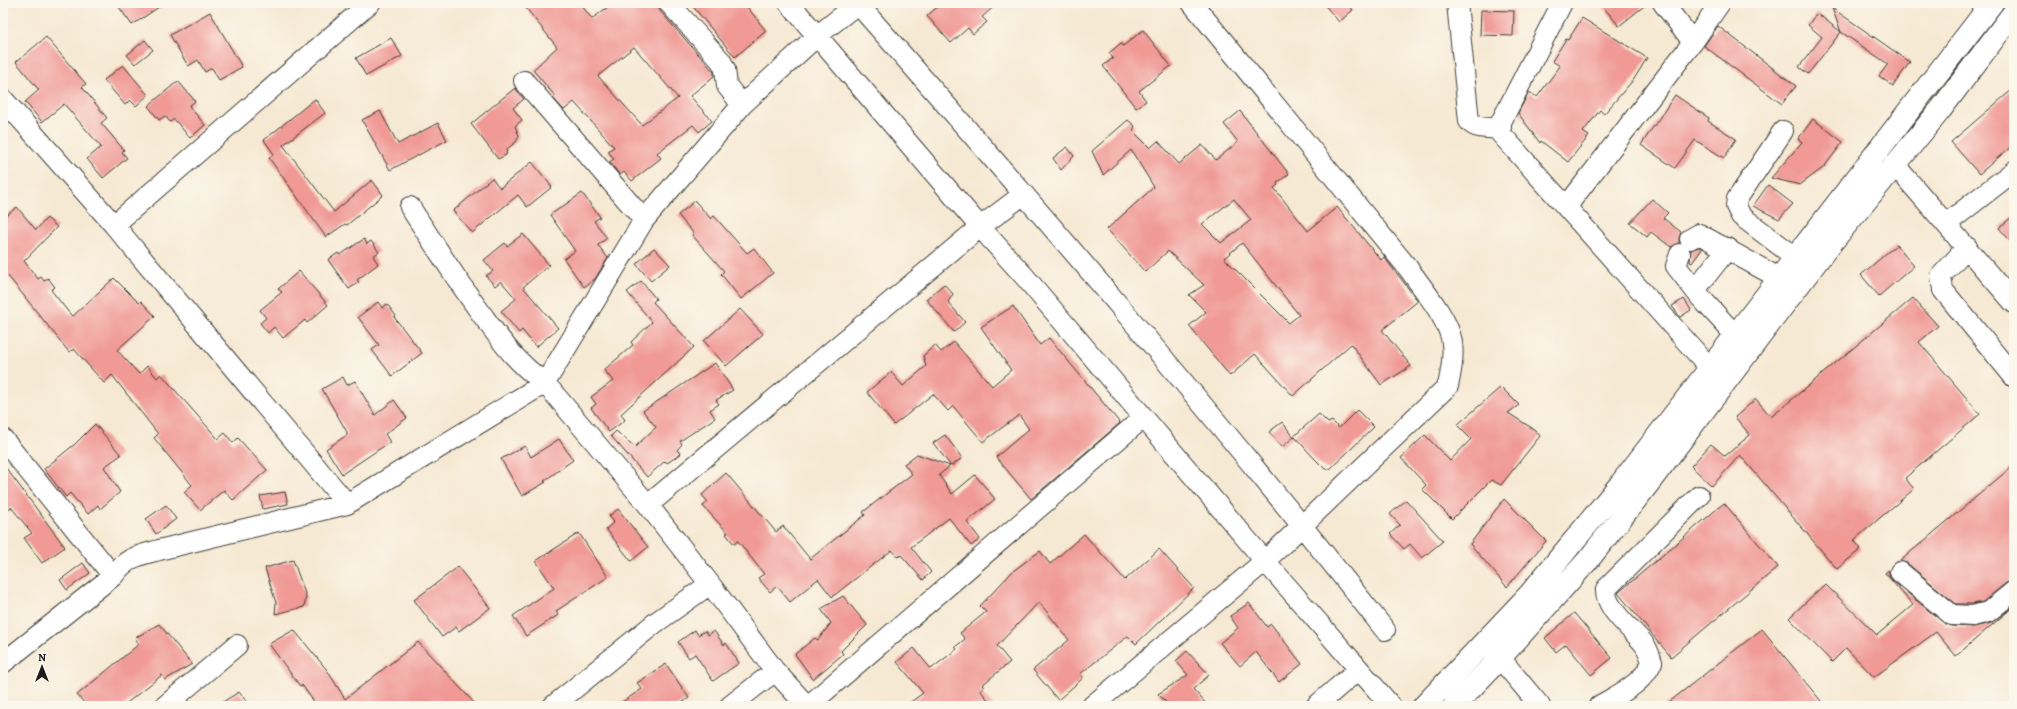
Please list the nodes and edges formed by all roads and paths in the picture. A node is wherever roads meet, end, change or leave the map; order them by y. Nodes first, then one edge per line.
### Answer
1 (370, 3) edge
2 (669, 3) edge
3 (789, 3) edge
4 (857, 3) edge
5 (1192, 3) edge
6 (1457, 3) edge
7 (1562, 3) edge
8 (1664, 3) edge
9 (1720, 3) edge
10 (1992, 3) edge
11 (2014, 12) edge
12 (817, 36) junction
13 (1693, 42) junction
14 (524, 81) dead end
15 (3, 99) edge
16 (742, 105) junction
17 (1500, 128) junction
18 (1783, 131) dead end
19 (1894, 164) junction
20 (2014, 171) edge
21 (1024, 194) junction
22 (1567, 206) junction
23 (410, 207) dead end
24 (644, 220) junction
25 (1946, 224) junction
26 (114, 225) junction
27 (980, 227) junction
28 (1728, 248) junction
29 (1966, 248) junction
30 (1795, 257) junction
31 (1779, 278) junction
32 (1695, 290) junction
33 (2014, 303) edge
34 (1735, 335) junction
35 (1710, 368) junction
36 (2014, 377) edge
37 (545, 383) junction
38 (1143, 418) junction
39 (3, 439) edge
40 (1699, 496) dead end
41 (347, 504) junction
42 (648, 505) junction
43 (1303, 526) junction
44 (1264, 561) junction
45 (1900, 572) dead end
46 (113, 576) junction
47 (710, 584) junction
48 (2014, 591) edge
49 (1385, 630) dead end
50 (237, 645) dead end
51 (1492, 651) junction
52 (3, 663) edge
53 (1359, 669) junction
54 (775, 671) junction
55 (165, 706) edge
56 (553, 706) edge
57 (730, 706) edge
58 (808, 706) edge
59 (1092, 706) edge
60 (1316, 706) edge
61 (1391, 706) edge
62 (1424, 706) edge
63 (1454, 706) edge
64 (1540, 706) edge
65 (1599, 706) edge

1 - 26 street
2 - 16 street
3 - 12 street
4 - 12 street
4 - 21 street
5 - 43 street
6 - 17 street
7 - 17 street
8 - 13 street
9 - 13 street
10 - 30 main road
11 - 19 main road
12 - 16 street
12 - 27 street
13 - 22 street
14 - 24 street
15 - 26 street
16 - 24 street
17 - 22 street
18 - 30 street
19 - 25 street
19 - 51 main road
20 - 25 street
21 - 27 street
21 - 43 street
22 - 35 street
23 - 37 street
24 - 37 street
25 - 29 street
26 - 41 street
27 - 38 street
27 - 42 street
28 - 31 street
28 - 32 street
28 - 32 street
29 - 33 street
29 - 36 street
30 - 31 main road
31 - 34 main road
32 - 34 street
34 - 35 main road
35 - 51 main road
37 - 41 street
37 - 42 street
38 - 44 street
38 - 58 street
39 - 46 street
40 - 65 street
41 - 46 street
42 - 47 street
43 - 44 street
43 - 49 street
44 - 53 street
44 - 59 street
45 - 48 street
46 - 52 street
47 - 54 street
47 - 56 street
50 - 55 street
51 - 62 main road
51 - 63 main road
51 - 64 street
53 - 60 street
53 - 61 street
54 - 57 street
54 - 58 street

